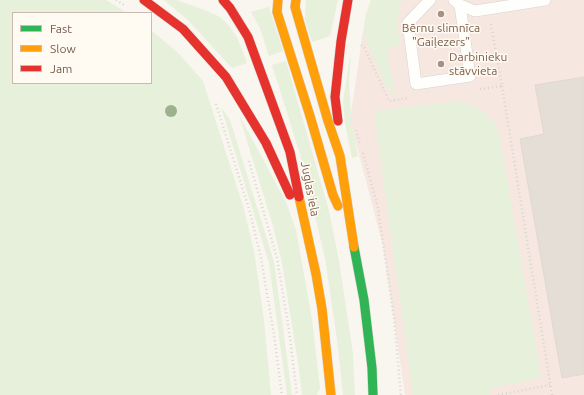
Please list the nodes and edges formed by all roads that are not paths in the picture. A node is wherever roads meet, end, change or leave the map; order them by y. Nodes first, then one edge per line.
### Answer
1 (144, 0) edge
2 (223, 0) edge
3 (278, 0) edge
4 (296, 0) edge
5 (348, 0) edge
6 (430, 0) edge
7 (544, 0) edge
8 (457, 2) edge
9 (340, 156) junction
10 (301, 211) junction
11 (352, 234) junction
12 (331, 395) edge
13 (373, 395) edge

1 - 10 main road
2 - 10 main road, Juglas iela
3 - 11 main road, Juglas iela
4 - 9 main road, Juglas iela
5 - 9 main road
6 - 8 lane
7 - 8 lane
9 - 11 main road, Juglas iela
10 - 12 main road, Juglas iela
11 - 13 main road, Juglas iela

